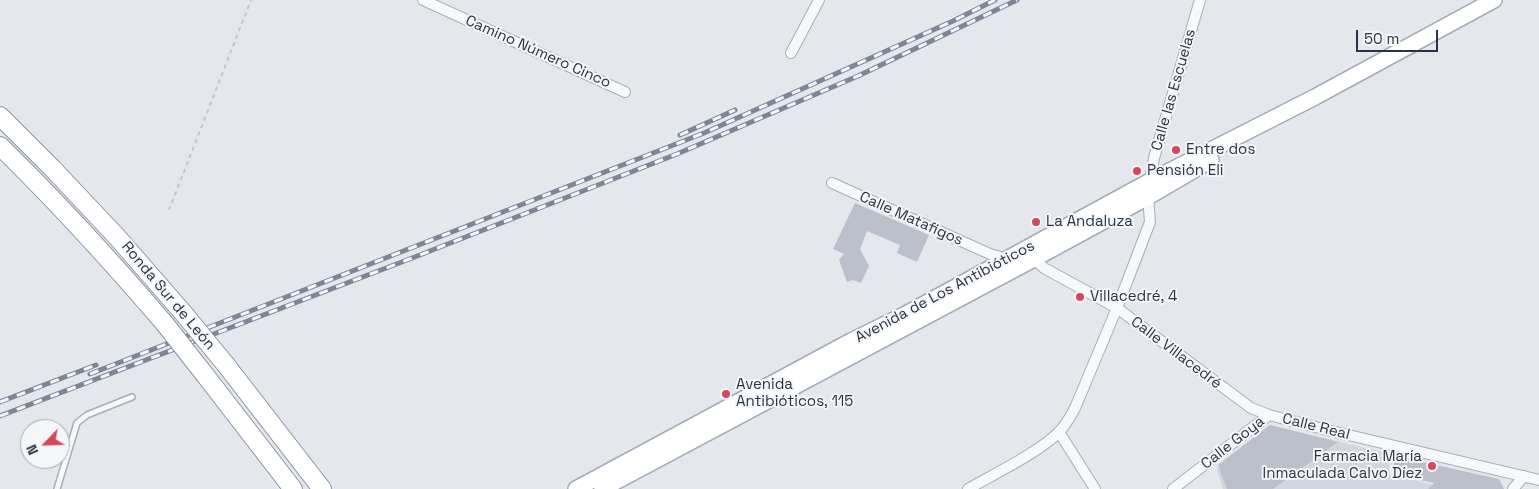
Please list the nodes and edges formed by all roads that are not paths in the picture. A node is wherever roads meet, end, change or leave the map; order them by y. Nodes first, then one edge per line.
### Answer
1 (423, 0) edge
2 (819, 0) edge
3 (1200, 0) edge
4 (1486, 2) edge
5 (791, 53) dead end
6 (625, 92) dead end
7 (1315, 97) junction
8 (0, 116) edge
9 (0, 146) edge
10 (1150, 182) junction
11 (832, 183) dead end
12 (1128, 193) junction
13 (1148, 197) junction
14 (1102, 207) junction
15 (990, 254) junction
16 (1007, 259) junction
17 (1034, 259) junction
18 (988, 270) junction
19 (1117, 308) junction
20 (883, 339) junction
21 (851, 341) junction
22 (132, 397) dead end
23 (757, 406) junction
24 (1268, 415) junction
25 (1059, 432) junction
26 (677, 435) junction
27 (1524, 476) junction
28 (1539, 480) edge
29 (57, 489) edge
30 (293, 489) edge
31 (322, 489) edge
32 (576, 489) edge
33 (590, 489) edge
34 (602, 489) edge
35 (968, 489) edge
36 (1095, 489) edge
37 (1172, 489) edge
38 (1513, 489) edge

1 - 6 street, Camino Número Cinco
2 - 5 street
3 - 10 street, Calle las Escuelas
4 - 7 main road, Avenida de Los Antibióticos
7 - 10 main road, Avenida de Los Antibióticos
7 - 13 main road, Avenida de Los Antibióticos
8 - 31 highway, Ronda Sur de León, bridge
9 - 30 highway, Ronda Sur de León, bridge
10 - 12 main road, Avenida de Los Antibióticos
10 - 13 main road
11 - 15 street, Calle Matafigos
12 - 13 main road
12 - 14 main road, Avenida de Los Antibióticos
13 - 17 main road, Avenida de Los Antibióticos
13 - 19 street
14 - 16 main road, Avenida de Los Antibióticos
14 - 17 main road
15 - 16 street, Calle Matafigos
15 - 18 street
16 - 17 main road
16 - 18 main road, Avenida de Los Antibióticos
17 - 19 street, Calle Villacedré
17 - 20 main road, Avenida de Los Antibióticos
18 - 21 main road, Avenida de Los Antibióticos
19 - 24 street, Calle Villacedré
19 - 25 street
20 - 21 main road
20 - 23 main road, Avenida de Los Antibióticos
21 - 23 main road
21 - 26 main road, Avenida de Los Antibióticos
22 - 29 lane
23 - 34 main road, Avenida de Los Antibióticos
24 - 27 street, Calle Real
24 - 37 street, Calle Goya
25 - 35 street
25 - 36 street
26 - 32 main road, Avenida de Los Antibióticos
26 - 33 main road
27 - 28 street, Calle Real
27 - 38 street

